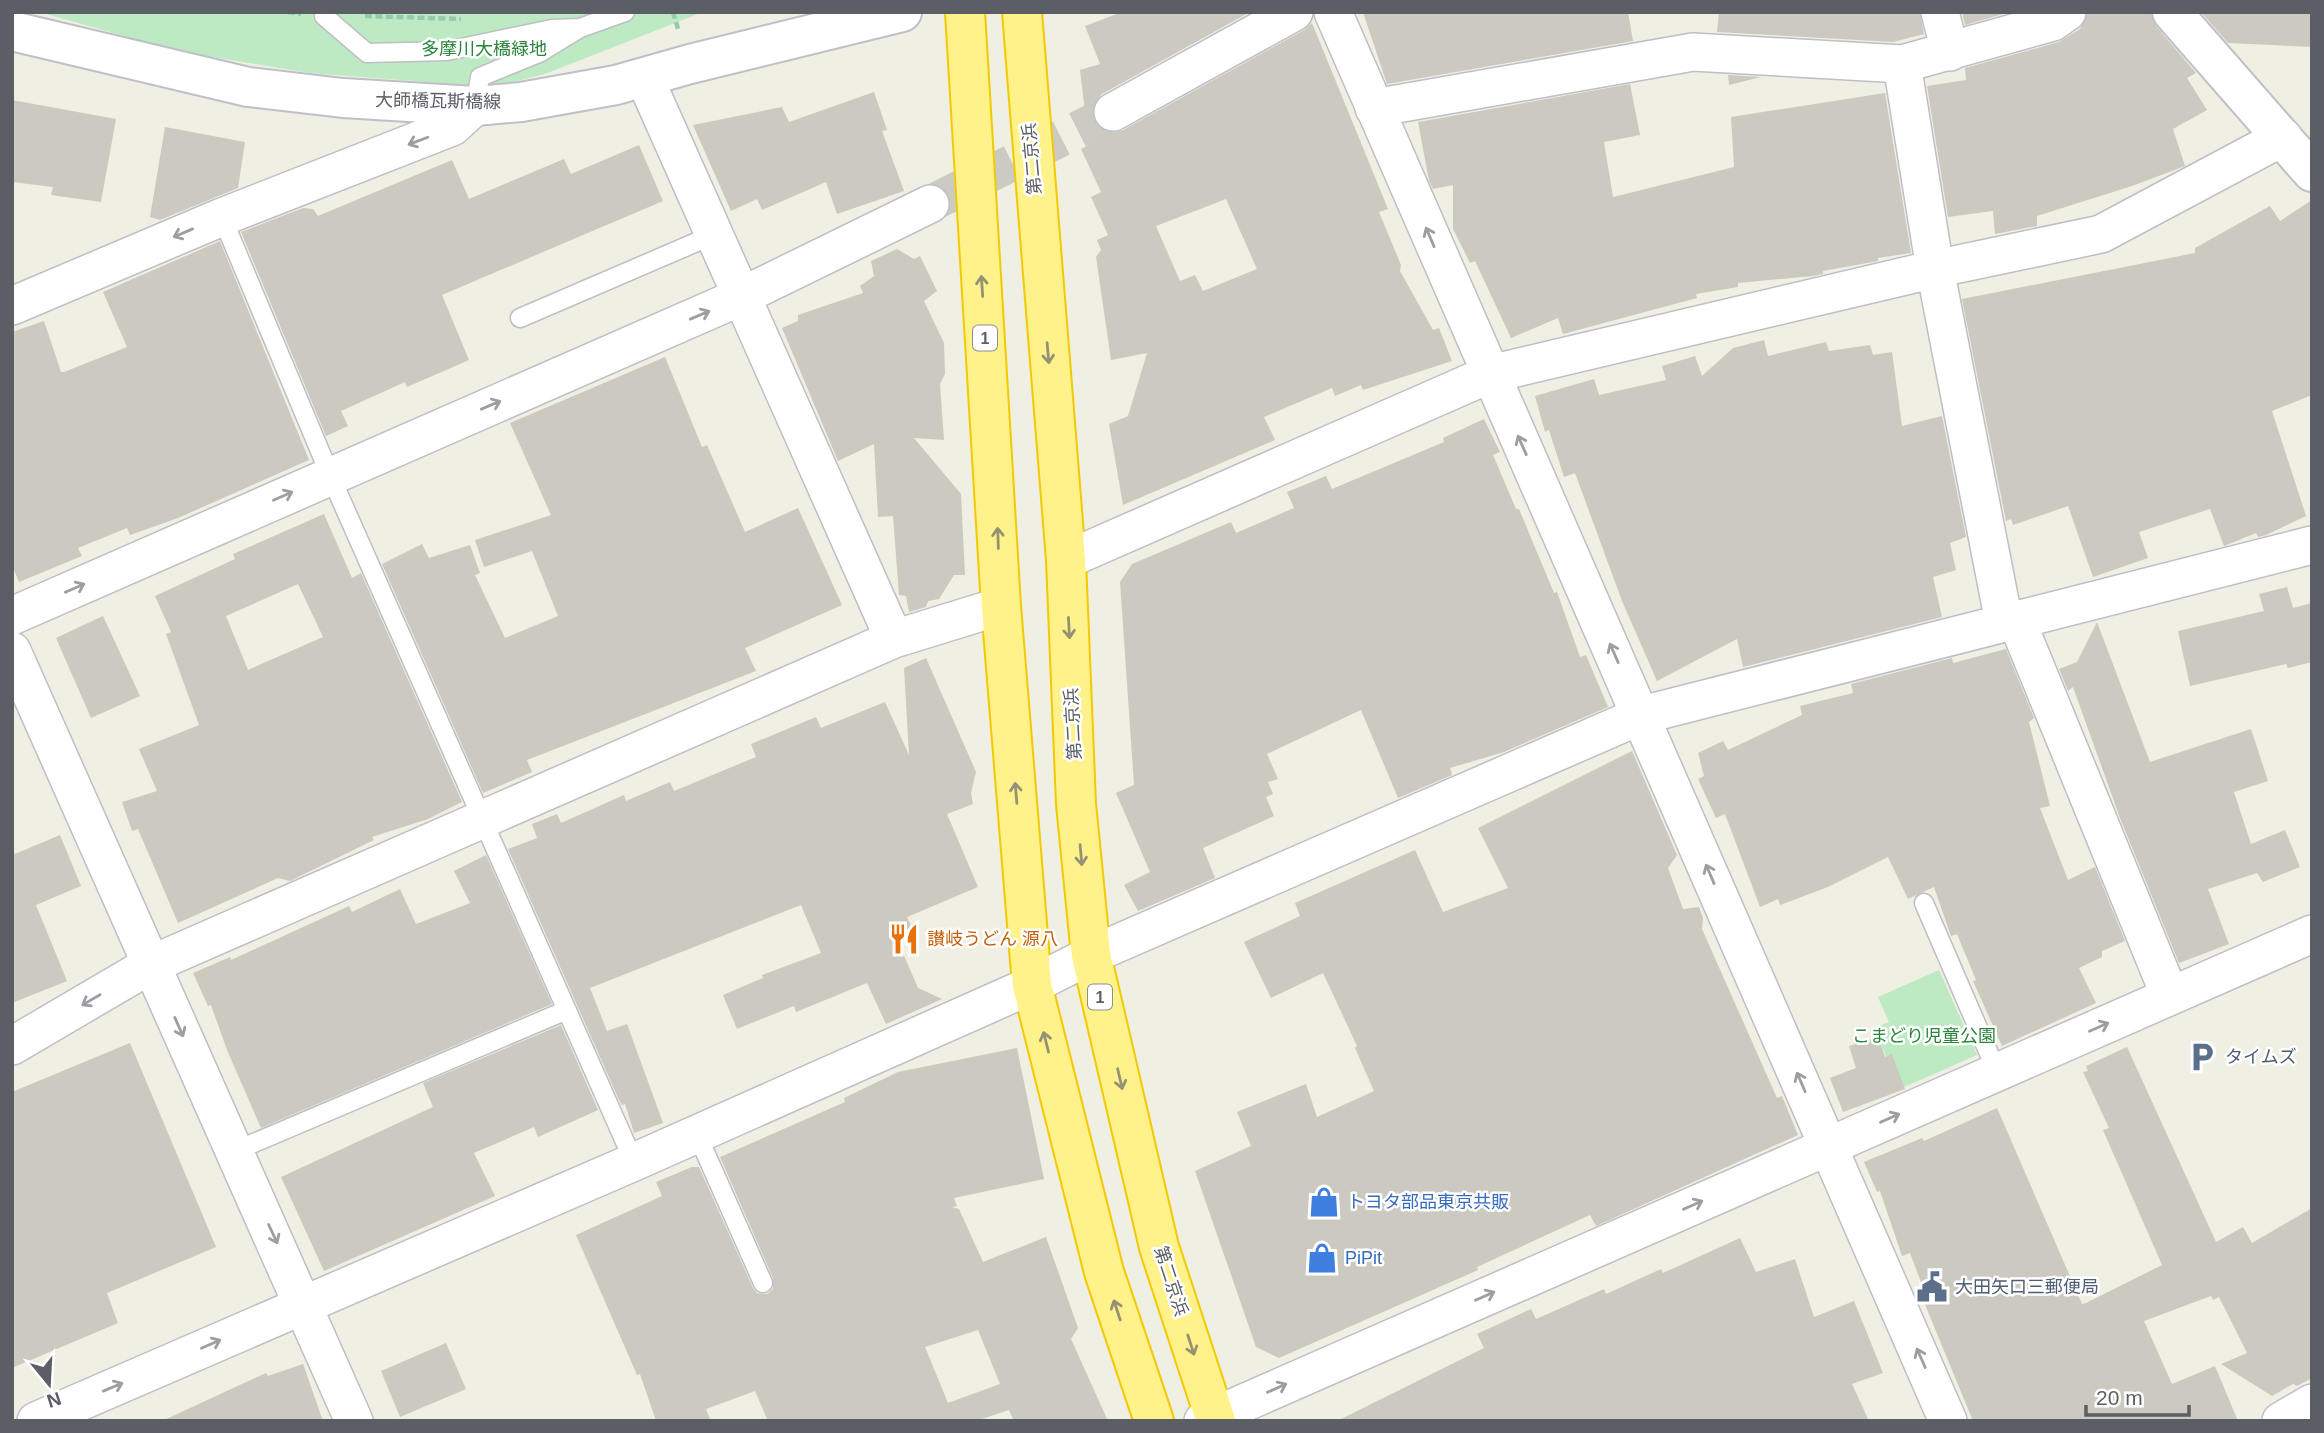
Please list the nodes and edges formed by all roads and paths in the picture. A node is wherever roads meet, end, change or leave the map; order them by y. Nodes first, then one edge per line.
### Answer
1 (625, 12) edge
2 (902, 12) edge
3 (965, 12) edge
4 (1022, 12) edge
5 (1294, 12) edge
6 (1333, 12) edge
7 (1940, 12) edge
8 (2067, 12) edge
9 (2172, 12) edge
10 (324, 16) joint
11 (468, 19) dead end
12 (580, 28) junction
13 (12, 31) edge
14 (1950, 52) junction
15 (1902, 64) junction
16 (645, 79) junction
17 (475, 106) junction
18 (1374, 108) junction
19 (1113, 112) tunnel mouth
20 (2283, 137) junction
21 (2312, 172) edge
22 (930, 204) tunnel mouth
23 (222, 217) junction
24 (713, 235) junction
25 (1936, 269) junction
26 (740, 297) junction
27 (12, 306) edge
28 (520, 318) dead end
29 (1490, 374) junction
30 (330, 475) junction
31 (2312, 545) edge
32 (1066, 560) junction
33 (1001, 606) junction
34 (12, 616) edge
35 (2010, 620) junction
36 (894, 639) junction
37 (12, 651) edge
38 (1642, 715) junction
39 (485, 818) junction
40 (1924, 903) dead end
41 (2312, 934) edge
42 (1091, 956) junction
43 (150, 965) junction
44 (1032, 985) junction
45 (2170, 996) junction
46 (567, 1010) junction
47 (12, 1046) edge
48 (1997, 1072) junction
49 (697, 1135) junction
50 (1828, 1145) junction
51 (235, 1151) junction
52 (634, 1162) junction
53 (763, 1283) dead end
54 (304, 1304) junction
55 (2312, 1403) edge
56 (1211, 1419) edge
57 (36, 1421) edge
58 (354, 1421) edge
59 (1154, 1421) edge
60 (1948, 1421) edge
61 (2281, 1421) edge

1 - 12 lane
2 - 16 street, 大師橋瓦斯橋線
33 -> 3 highway, 1
4 -> 32 highway, 第二京浜 / 1
5 - 19 street
6 - 18 street
7 - 14 street
8 - 14 street
9 - 20 street
10 - 11 path
10 - 12 lane
12 - 17 lane
13 - 17 street, 大師橋瓦斯橋線
14 - 15 street
15 - 18 street
15 - 25 street
16 - 17 street, 大師橋瓦斯橋線
16 - 24 street
17 -> 23 street
29 -> 18 street
20 - 21 street
20 - 25 street
22 - 26 street
23 -> 27 street
23 - 30 lane
24 - 26 street
24 - 28 lane
25 - 29 street
25 - 35 street
30 -> 26 street
26 - 36 street
29 - 32 street
38 -> 29 street
34 -> 30 street
30 - 39 lane
31 - 35 street
32 -> 42 highway, 第二京浜 / 1
33 - 36 street
44 -> 33 highway, 1
35 - 38 street
35 - 45 street
36 - 39 street
37 - 43 street
38 - 42 street
50 -> 38 street
39 - 43 street
39 - 46 lane
40 - 48 lane
41 - 45 street
42 - 44 street
42 -> 56 highway, 第二京浜 / 1
43 -> 47 street
43 -> 51 street
44 - 49 street
59 -> 44 highway, 1
48 -> 45 street
46 - 51 lane
46 - 52 lane
50 -> 48 street
49 - 52 street
49 - 53 lane
56 -> 50 street
60 -> 50 street
51 -> 54 street
52 - 54 street
57 -> 54 street
54 - 58 street
55 - 61 street

